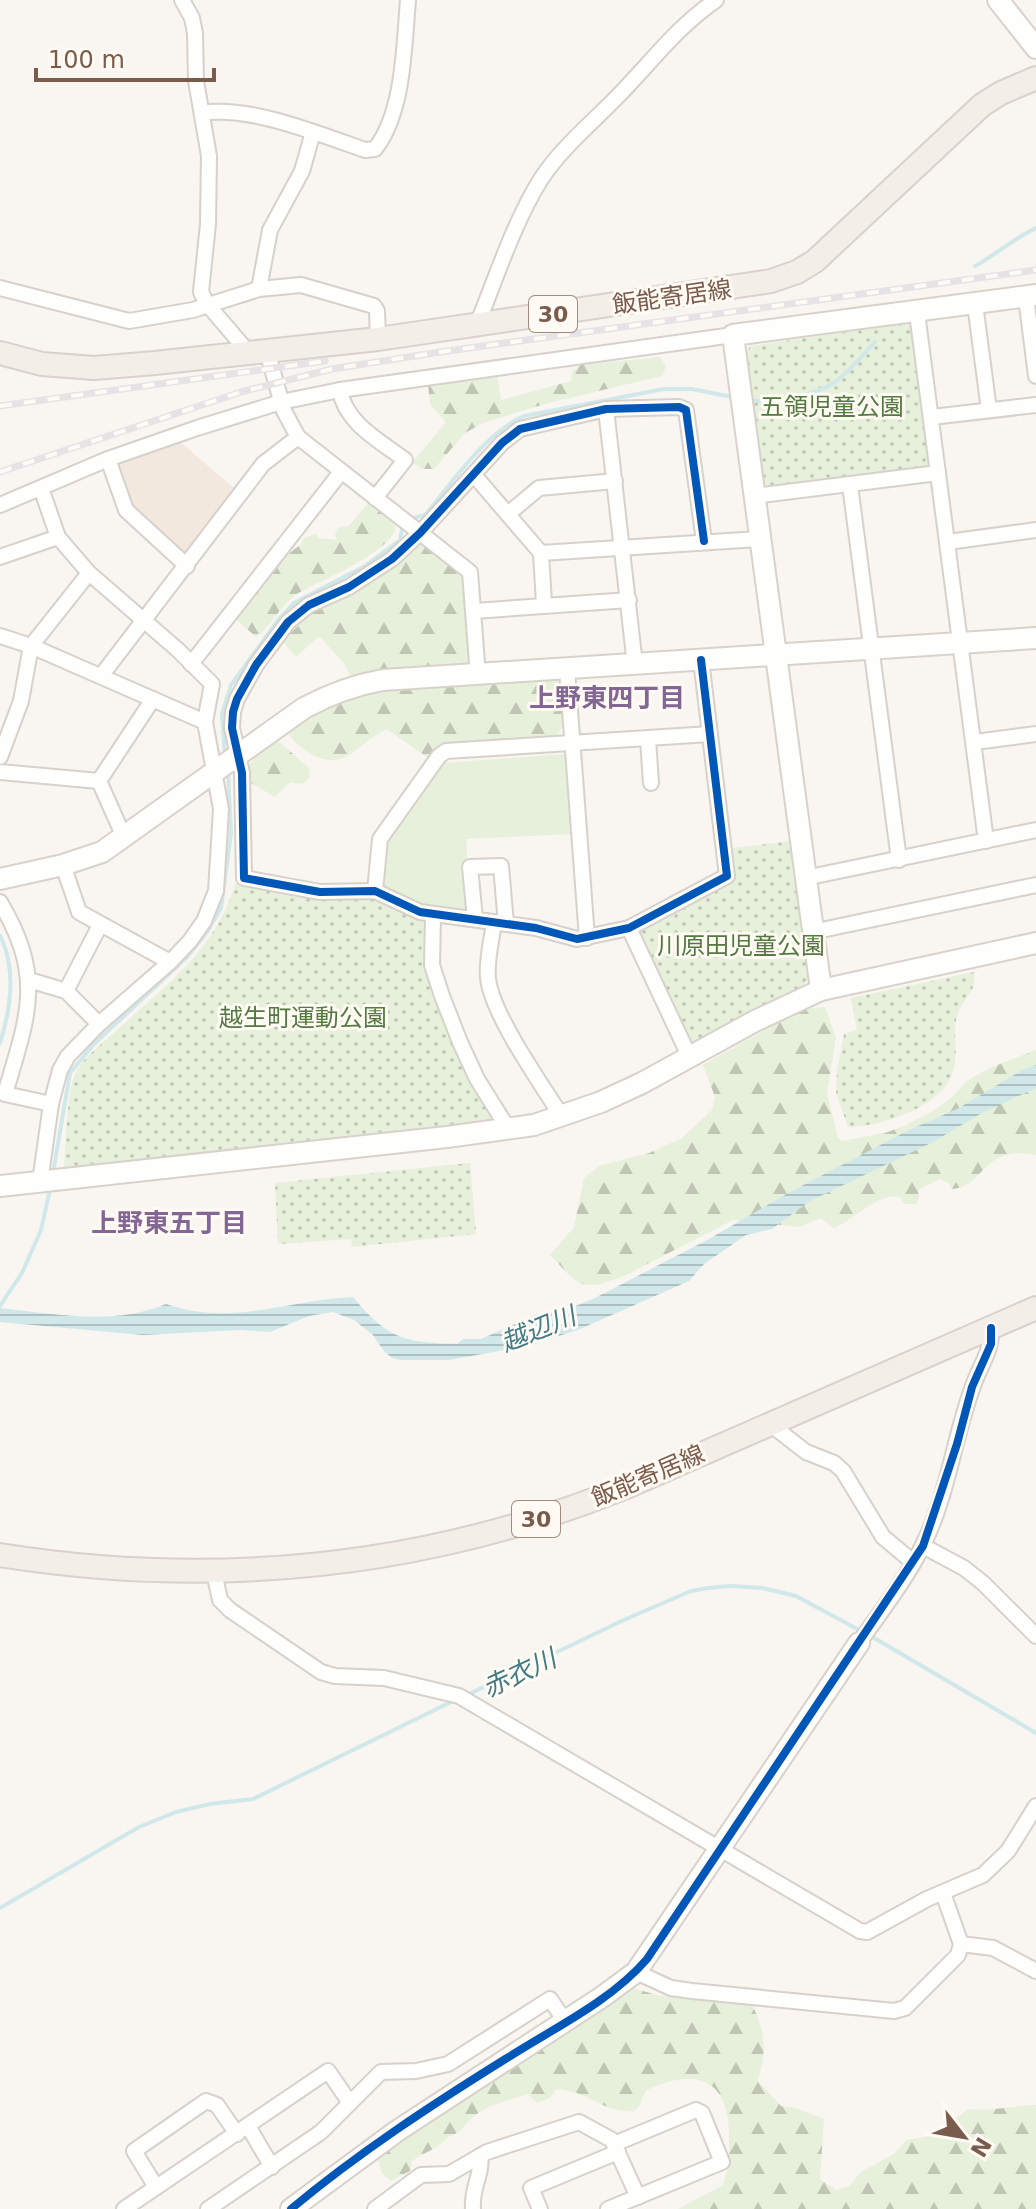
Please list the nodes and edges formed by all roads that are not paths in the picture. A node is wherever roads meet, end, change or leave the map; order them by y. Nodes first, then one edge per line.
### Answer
1 (182, 0) edge
2 (408, 0) edge
3 (716, 0) edge
4 (998, 0) edge
5 (1036, 48) edge
6 (1036, 78) edge
7 (202, 113) junction
8 (313, 132) junction
9 (0, 288) edge
10 (259, 289) junction
11 (1031, 296) edge
12 (207, 304) junction
13 (975, 304) junction
14 (917, 313) junction
15 (477, 325) junction
16 (733, 335) junction
17 (378, 339) junction
18 (258, 352) junction
19 (0, 353) edge
20 (1035, 358) edge
21 (1036, 376) edge
22 (340, 390) junction
23 (281, 402) junction
24 (1036, 405) edge
25 (606, 409) junction
26 (989, 410) junction
27 (932, 417) junction
28 (298, 437) junction
29 (108, 459) junction
30 (341, 472) junction
31 (938, 473) junction
32 (474, 475) junction
33 (615, 481) junction
34 (850, 485) junction
35 (41, 488) junction
36 (754, 496) junction
37 (375, 498) junction
38 (0, 505) edge
39 (508, 514) junction
40 (416, 530) junction
41 (1036, 530) edge
42 (58, 537) junction
43 (759, 539) junction
44 (704, 541) junction
45 (948, 542) junction
46 (622, 549) junction
47 (541, 553) junction
48 (0, 557) edge
49 (187, 566) junction
50 (89, 573) junction
51 (629, 600) junction
52 (544, 604) junction
53 (474, 611) junction
54 (145, 621) junction
55 (0, 636) edge
56 (1036, 638) edge
57 (962, 643) junction
58 (31, 646) junction
59 (872, 647) junction
60 (776, 655) junction
61 (701, 660) junction
62 (191, 664) junction
63 (635, 665) junction
64 (567, 670) junction
65 (101, 676) junction
66 (478, 676) junction
67 (153, 699) junction
68 (205, 722) junction
69 (710, 734) junction
70 (1036, 734) edge
71 (648, 739) junction
72 (975, 742) junction
73 (573, 744) junction
74 (0, 757) edge
75 (226, 765) junction
76 (0, 772) edge
77 (99, 781) junction
78 (651, 783) dead end
79 (1036, 830) edge
80 (124, 837) junction
81 (986, 841) junction
82 (899, 860) junction
83 (63, 865) junction
84 (805, 878) junction
85 (0, 879) edge
86 (1036, 885) edge
87 (375, 891) junction
88 (0, 902) edge
89 (433, 915) junction
90 (475, 919) junction
91 (500, 923) junction
92 (100, 925) junction
93 (629, 928) junction
94 (812, 932) junction
95 (587, 938) junction
96 (1036, 943) edge
97 (170, 962) junction
98 (29, 980) junction
99 (821, 990) junction
100 (66, 991) junction
101 (99, 1024) junction
102 (690, 1058) junction
103 (51, 1104) junction
104 (562, 1117) junction
105 (509, 1130) junction
106 (41, 1182) junction
107 (0, 1186) edge
108 (1036, 1308) edge
109 (991, 1328) junction
110 (770, 1424) junction
111 (923, 1546) junction
112 (0, 1555) edge
113 (913, 1562) junction
114 (214, 1572) junction
115 (1036, 1636) edge
116 (859, 1643) joint
117 (1036, 1806) edge
118 (1031, 1830) edge
119 (718, 1850) junction
120 (943, 1893) junction
121 (961, 1944) junction
122 (1036, 1971) edge
123 (636, 1972) junction
124 (565, 2021) junction
125 (350, 2103) junction
126 (242, 2130) junction
127 (616, 2148) junction
128 (480, 2156) junction
129 (272, 2167) junction
130 (156, 2187) junction
131 (638, 2197) junction
132 (124, 2209) edge
133 (208, 2209) edge
134 (291, 2209) edge
135 (375, 2209) edge
136 (473, 2209) edge
137 (540, 2209) edge
138 (608, 2209) edge

1 - 7 street
2 - 8 street
3 - 15 street
4 - 5 street
6 - 15 main road, 飯能寄居線 / 30
7 - 8 street
7 - 12 street
8 - 10 street
9 - 12 street
10 - 12 street
10 - 17 street
11 - 13 street
11 - 20 street
12 - 18 street
13 - 14 street
13 - 26 street
14 - 16 street
14 - 27 street
15 - 17 main road, 飯能寄居線 / 30
16 - 22 street
16 - 36 street
17 - 18 main road, 飯能寄居線 / 30
18 - 19 main road, 飯能寄居線 / 30
18 - 23 street
20 - 21 street
22 - 23 street
22 - 37 street
23 - 28 street
23 - 29 street
24 - 26 street
25 - 32 street
25 - 33 street
25 - 44 street
26 - 27 street
27 - 31 street
28 - 30 street
28 - 49 street
29 - 35 street
29 - 49 street
30 - 37 street
30 - 62 street
31 - 34 street
31 - 45 street
32 - 39 street
32 - 40 street
33 - 39 street
33 - 46 street
34 - 36 street
34 - 59 street
35 - 38 street
35 - 42 street
36 - 43 street
37 - 40 street
39 - 47 street
40 - 53 street
40 - 75 street
41 - 45 street
42 - 48 street
42 - 50 street
43 - 44 street
43 - 60 street
44 - 46 street
45 - 57 street
46 - 47 street
46 - 51 street
47 - 52 street
49 - 54 street
50 - 54 street
50 - 58 street
51 - 52 street
51 - 63 street
52 - 53 street
53 - 66 street
54 - 62 street
54 - 65 street
55 - 58 street
56 - 57 street
57 - 59 street
57 - 72 street
58 - 65 street
58 - 74 street
59 - 60 street
59 - 82 street
60 - 61 street
60 - 84 street
61 - 63 street
61 - 69 street
62 - 68 street
63 - 64 street
64 - 66 street
64 - 73 street
65 - 67 street
66 - 75 street
67 - 68 street
67 - 77 street
68 - 75 street
69 - 71 street
69 - 93 street
70 - 72 street
71 - 73 street
71 - 78 street
72 - 81 street
73 - 87 street
73 - 95 street
75 - 80 street
75 - 87 street
75 - 97 street
76 - 77 street
77 - 80 street
79 - 81 street
80 - 83 street
81 - 82 street
82 - 84 street
83 - 85 street
83 - 92 street
84 - 94 street
86 - 94 street
87 - 89 street
88 - 98 street
89 - 90 street
89 - 105 street
90 - 91 street
90 - 91 street
91 - 95 street
91 - 104 street
92 - 97 street
92 - 100 street
93 - 95 street
93 - 102 street
94 - 99 street
96 - 99 street
97 - 101 street
98 - 100 street
98 - 103 street
99 - 102 street
100 - 101 street
101 - 103 street
102 - 104 street
103 - 106 street
104 - 105 street
105 - 106 street
106 - 107 street
108 - 109 main road, 飯能寄居線 / 30
109 - 110 main road, 飯能寄居線 / 30
109 - 111 street
110 - 113 street
110 - 114 main road, 飯能寄居線 / 30
111 - 113 street
111 - 115 street
112 - 114 main road, 飯能寄居線 / 30
113 - 116 street
114 - 119 street
116 - 119 street
117 - 118 street
118 - 120 street
119 - 120 street
119 - 123 street
120 - 121 street
121 - 122 street
121 - 123 street
123 - 124 street
124 - 125 street
124 - 134 street
125 - 126 street
125 - 129 street
126 - 129 street
126 - 130 street
126 - 130 street
127 - 128 street
127 - 131 street
127 - 131 street
127 - 137 street
128 - 135 street
128 - 136 street
129 - 133 street
130 - 132 street
131 - 138 street

